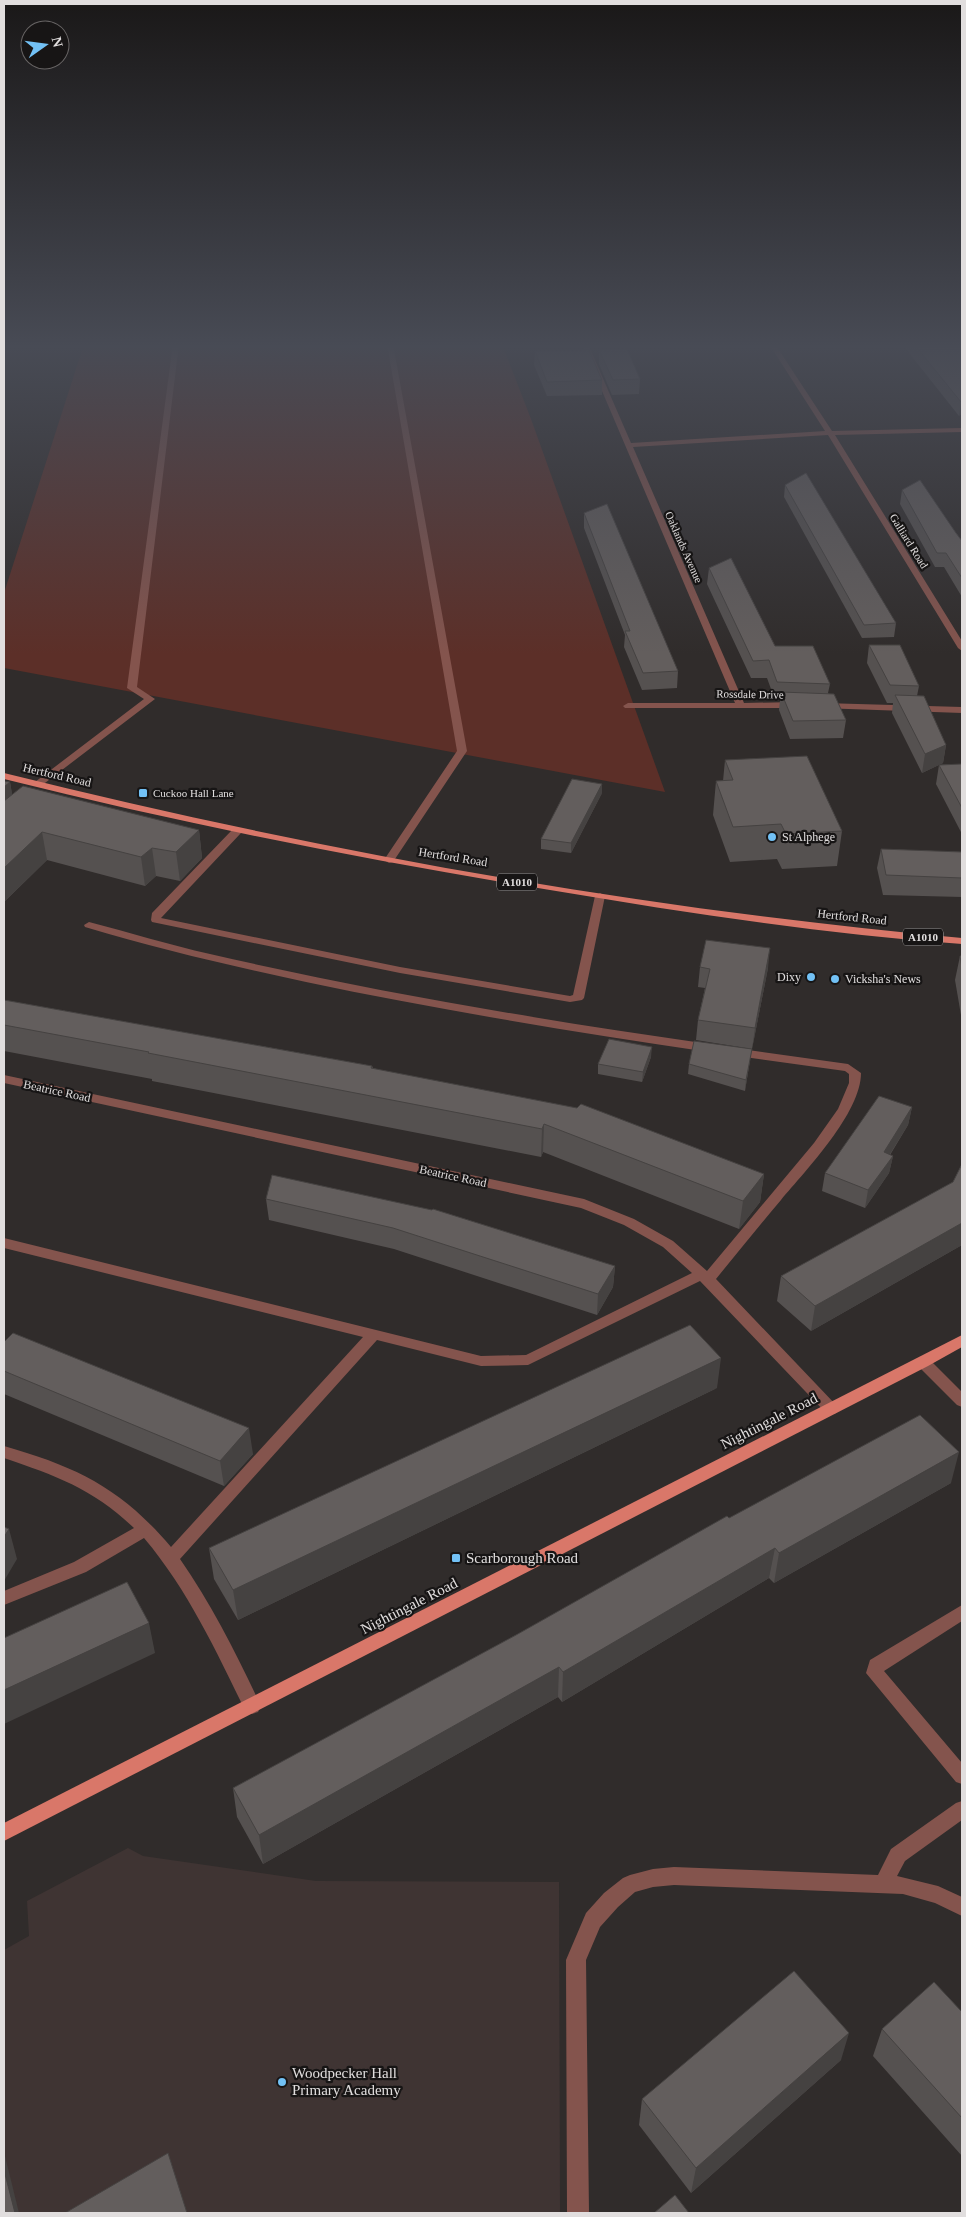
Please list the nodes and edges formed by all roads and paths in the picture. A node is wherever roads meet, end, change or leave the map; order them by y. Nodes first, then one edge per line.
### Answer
1 (163, 447) edge
2 (408, 447) edge
3 (628, 447) edge
4 (839, 447) edge
5 (962, 648) edge
6 (740, 704) junction
7 (628, 706) dead end
8 (962, 710) edge
9 (4, 776) edge
10 (38, 784) junction
11 (51, 788) junction
12 (37, 798) edge
13 (237, 831) junction
14 (389, 860) junction
15 (600, 896) junction
16 (89, 925) dead end
17 (962, 941) edge
18 (4, 1079) edge
19 (4, 1243) edge
20 (703, 1278) junction
21 (374, 1334) junction
22 (962, 1340) edge
23 (923, 1362) junction
24 (962, 1401) edge
25 (831, 1409) junction
26 (4, 1452) edge
27 (146, 1529) junction
28 (171, 1558) junction
29 (4, 1598) edge
30 (962, 1612) edge
31 (252, 1706) junction
32 (962, 1776) edge
33 (962, 1809) edge
34 (4, 1832) edge
35 (883, 1884) junction
36 (962, 1907) edge
37 (578, 2213) edge

1 - 10 street
2 - 14 street
3 - 6 street, Oaklands Avenue
4 - 5 street, Galliard Road
6 - 7 street, Rossdale Drive
6 - 8 street, Rossdale Drive
9 - 10 main road, Hertford Road / A1010
10 - 11 main road, Hertford Road / A1010
11 - 12 street
11 - 13 main road, Hertford Road / A1010
13 - 14 main road, Hertford Road / A1010
13 - 15 street
14 - 15 main road, Hertford Road / A1010
15 - 17 main road, Hertford Road / A1010
16 - 20 street
18 - 20 street, Beatrice Road
19 - 21 street
20 - 21 street
20 - 25 street, Beatrice Road
21 - 28 street
22 - 23 main road, Nightingale Road
23 - 24 street
23 - 25 main road, Nightingale Road
25 - 31 main road, Nightingale Road
26 - 27 street
27 - 28 street
27 - 29 street
28 - 31 street
30 - 32 street
31 - 34 main road, Nightingale Road
33 - 35 street
35 - 36 street
35 - 37 street

